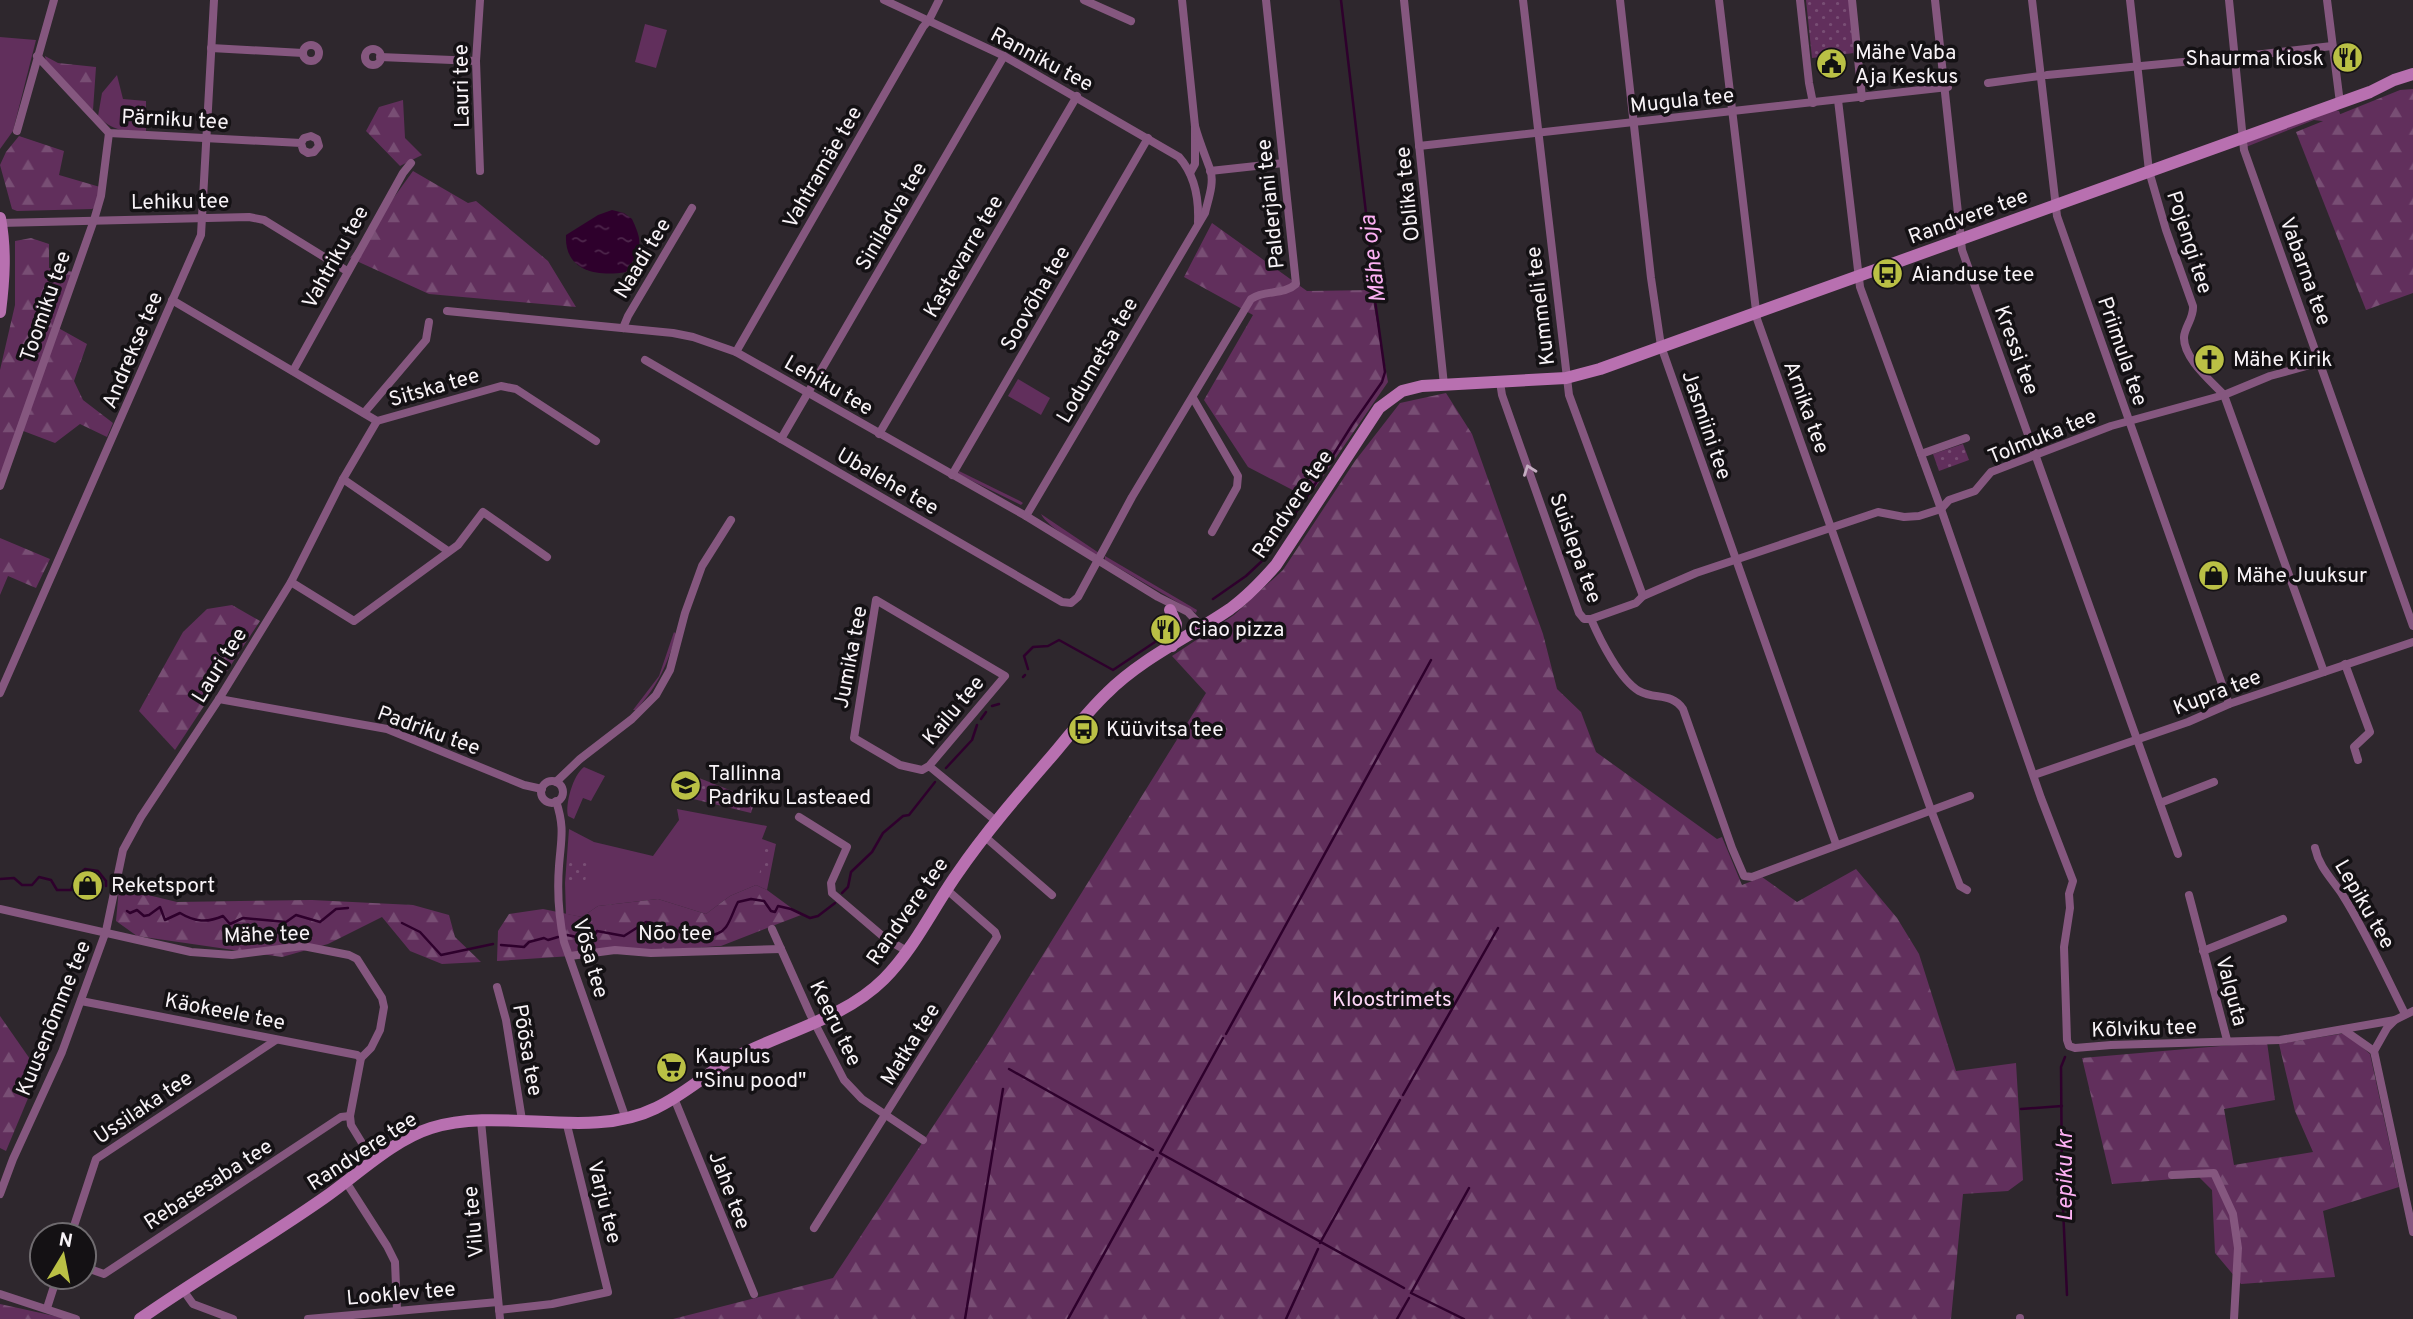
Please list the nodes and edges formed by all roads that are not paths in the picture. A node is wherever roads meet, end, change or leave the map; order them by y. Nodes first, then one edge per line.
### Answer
1 (54, 0) edge
2 (214, 0) edge
3 (480, 0) edge
4 (884, 0) edge
5 (939, 0) edge
6 (1084, 0) edge
7 (1182, 0) edge
8 (1266, 0) edge
9 (1404, 0) edge
10 (1523, 0) edge
11 (1620, 0) edge
12 (1719, 0) edge
13 (1800, 0) edge
14 (1852, 0) edge
15 (1935, 0) edge
16 (2032, 0) edge
17 (2130, 0) edge
18 (2229, 0) edge
19 (2327, 0) edge
20 (929, 20) junction
21 (1131, 21) dead end
22 (2332, 46) junction
23 (211, 48) junction
24 (303, 53) dead end
25 (37, 56) junction
26 (1004, 56) junction
27 (380, 57) dead end
28 (2235, 57) junction
29 (2212, 60) dead end
30 (476, 61) junction
31 (2183, 62) dead end
32 (2137, 66) junction
33 (2413, 74) edge
34 (2043, 76) junction
35 (1988, 83) dead end
36 (2413, 83) edge
37 (2384, 87) junction
38 (1946, 88) junction
39 (1077, 96) junction
40 (1862, 97) junction
41 (1838, 100) junction
42 (1813, 103) junction
43 (2340, 103) junction
44 (1732, 111) junction
45 (1634, 123) junction
46 (1195, 126) junction
47 (17, 131) dead end
48 (109, 133) junction
49 (1538, 134) junction
50 (206, 138) junction
51 (1148, 138) junction
52 (2244, 138) junction
53 (301, 144) dead end
54 (1419, 146) junction
55 (1195, 149) junction
56 (1181, 157) junction
57 (411, 163) dead end
58 (1283, 163) junction
59 (1192, 170) junction
60 (1209, 170) junction
61 (480, 171) dead end
62 (2150, 171) junction
63 (2055, 205) junction
64 (692, 208) dead end
65 (202, 218) junction
66 (94, 220) junction
67 (0, 222) edge
68 (1198, 222) junction
69 (1959, 239) junction
70 (347, 271) junction
71 (1858, 276) junction
72 (173, 300) junction
73 (447, 311) dead end
74 (0, 312) edge
75 (1756, 313) junction
76 (429, 323) dead end
77 (623, 328) junction
78 (1661, 346) junction
79 (736, 352) junction
80 (645, 360) dead end
81 (2321, 362) junction
82 (293, 371) junction
83 (1566, 378) junction
84 (1500, 382) junction
85 (1444, 385) junction
86 (807, 392) junction
87 (2224, 395) junction
88 (1193, 398) junction
89 (364, 413) junction
90 (377, 421) junction
91 (2129, 421) junction
92 (879, 434) junction
93 (1966, 438) dead end
94 (781, 439) junction
95 (596, 441) dead end
96 (1921, 454) junction
97 (2036, 455) junction
98 (952, 475) junction
99 (343, 479) junction
100 (0, 486) edge
101 (1941, 509) junction
102 (1026, 516) junction
103 (731, 520) dead end
104 (1832, 528) junction
105 (1212, 532) dead end
106 (449, 551) junction
107 (547, 557) dead end
108 (1736, 560) junction
109 (1097, 561) junction
110 (291, 582) junction
111 (1643, 596) junction
112 (1158, 597) junction
113 (1170, 610) junction
114 (1591, 620) junction
115 (2413, 626) edge
116 (1197, 630) junction
117 (2413, 642) edge
118 (1172, 646) junction
119 (2346, 664) junction
120 (2324, 672) junction
121 (1005, 676) joint
122 (0, 693) edge
123 (219, 699) junction
124 (2229, 704) junction
125 (2136, 739) junction
126 (2358, 760) dead end
127 (929, 766) junction
128 (2034, 775) junction
129 (556, 782) junction
130 (2214, 782) dead end
131 (542, 789) junction
132 (1970, 796) dead end
133 (556, 802) junction
134 (2160, 803) junction
135 (1931, 810) junction
136 (799, 817) dead end
137 (996, 821) junction
138 (984, 836) junction
139 (1836, 844) junction
140 (2315, 848) dead end
141 (2178, 854) dead end
142 (946, 889) junction
143 (1967, 890) dead end
144 (1052, 895) dead end
145 (2189, 895) dead end
146 (0, 909) edge
147 (2283, 919) dead end
148 (772, 929) dead end
149 (106, 931) junction
150 (781, 949) junction
151 (907, 951) junction
152 (2203, 951) junction
153 (570, 956) junction
154 (497, 987) dead end
155 (81, 1001) junction
156 (2409, 1013) edge
157 (2395, 1020) junction
158 (814, 1022) junction
159 (2344, 1030) junction
160 (275, 1040) junction
161 (2227, 1040) junction
162 (2374, 1051) junction
163 (361, 1058) junction
164 (674, 1098) junction
165 (349, 1116) junction
166 (885, 1116) junction
167 (626, 1119) junction
168 (522, 1120) junction
169 (481, 1121) junction
170 (566, 1121) junction
171 (923, 1140) dead end
172 (373, 1161) junction
173 (2172, 1175) dead end
174 (346, 1182) junction
175 (0, 1194) edge
176 (2409, 1194) edge
177 (76, 1221) edge
178 (814, 1228) dead end
179 (2413, 1232) edge
180 (98, 1272) edge
181 (183, 1290) junction
182 (52, 1291) edge
183 (608, 1292) joint
184 (0, 1294) edge
185 (754, 1294) dead end
186 (47, 1308) junction
187 (397, 1310) junction
188 (499, 1310) edge
189 (76, 1319) edge
190 (140, 1319) edge
191 (233, 1319) edge
192 (308, 1319) edge
193 (2234, 1319) edge

1 - 25 street
2 - 23 street, Andrekse tee
3 - 30 street, Lauri tee
4 - 20 street, Ranniku tee
5 - 20 street, Vahtramäe tee
6 - 21 street
7 - 46 street
8 - 58 street, Palderjani tee
9 - 54 street, Oblika tee
10 - 49 street, Kummeli tee
11 - 45 street, Jasmiini tee
12 - 44 street, Arnika tee
13 - 42 street
14 - 40 street
15 - 38 street, Kressi tee
16 - 34 street, Priimula tee
17 - 32 street, Pojengi tee
18 - 28 street, Vabarna tee
19 - 22 street
20 - 26 street, Ranniku tee
20 - 79 street, Vahtramäe tee
22 - 28 street
22 - 43 street
23 - 24 street
23 - 50 street, Andrekse tee
25 - 47 street
25 - 48 street, Pärniku tee
26 - 39 street, Ranniku tee
26 - 86 street, Siniladva tee
27 - 30 street
28 - 29 street
28 - 52 street, Vabarna tee
30 - 61 street, Lauri tee
31 - 32 street
32 - 34 street
32 - 62 street, Pojengi tee
33 - 37 main road, Randvere tee
34 - 35 street
34 - 63 street, Priimula tee
36 - 37 main road
37 - 43 main road, Randvere tee
38 - 40 street, Mugula tee
38 - 69 street, Kressi tee
39 - 51 street, Ranniku tee
39 - 92 street, Kastevarre tee
40 - 41 street, Mugula tee
41 - 42 street, Mugula tee
41 - 71 street
42 - 44 street, Mugula tee
43 - 52 main road, Randvere tee
44 - 45 street, Mugula tee
44 - 75 street, Arnika tee
45 - 49 street, Mugula tee
45 - 78 street, Jasmiini tee
46 - 55 street
46 - 60 street
48 - 50 street, Pärniku tee
48 - 66 street, Toomiku tee
49 - 54 street, Mugula tee
49 - 83 street, Kummeli tee
50 - 53 street, Pärniku tee
50 - 65 street, Andrekse tee
51 - 56 street, Ranniku tee
51 - 98 street, Soovõha tee
52 - 62 main road, Randvere tee
52 - 81 street, Vabarna tee
54 - 85 street, Oblika tee
55 - 56 street
55 - 59 street
56 - 59 street, Ranniku tee
57 - 70 street, Vahtriku tee
58 - 60 street
58 - 88 street, Palderjani tee
59 - 60 street
59 - 60 street
59 - 68 street
60 - 68 street, Lodumetsa tee
62 - 63 main road, Randvere tee
62 - 87 street, Pojengi tee
63 - 69 main road, Randvere tee
63 - 91 street, Priimula tee
64 - 77 street, Naadi tee
65 - 66 street, Lehiku tee
65 - 70 street, Lehiku tee
65 - 72 street, Andrekse tee
66 - 67 street, Lehiku tee
66 - 100 street, Toomiku tee
67 - 74 main road
68 - 102 street, Lodumetsa tee
69 - 71 main road, Randvere tee
69 - 97 street, Kressi tee
70 - 82 street, Vahtriku tee
71 - 75 main road, Randvere tee
71 - 96 street
72 - 82 street, Sitska tee
72 - 122 street, Andrekse tee
73 - 77 street, Lehiku tee
75 - 78 main road, Randvere tee
75 - 104 street, Arnika tee
76 - 89 street
77 - 79 street, Lehiku tee
78 - 83 main road, Randvere tee
78 - 108 street, Jasmiini tee
79 - 86 street, Lehiku tee
80 - 94 street, Ubalehe tee
81 - 87 street, Tolmuka tee
81 - 115 street, Vabarna tee
82 - 89 street, Sitska tee
83 - 84 main road, Randvere tee
83 - 111 street, Kummeli tee
84 - 85 main road, Randvere tee
114 -> 84 street, Suislepa tee
85 - 116 main road, Randvere tee
86 - 92 street, Lehiku tee
86 - 94 street
87 - 91 street, Tolmuka tee
87 - 120 street, Pojengi tee
88 - 105 street
88 - 109 street, Palderjani tee
89 - 90 street, Sitska tee
90 - 95 street, Sitska tee
90 - 99 street, Lauri tee
91 - 97 street, Tolmuka tee
91 - 124 street, Priimula tee
92 - 98 street, Lehiku tee
93 - 96 street, Tolmuka tee
94 - 109 street, Ubalehe tee
96 - 101 street
97 - 101 street, Tolmuka tee
97 - 125 street, Kressi tee
98 - 102 street, Lehiku tee
99 - 106 street
99 - 110 street, Lauri tee
101 - 104 street, Tolmuka tee
101 - 128 street
102 - 109 street, Lehiku tee
103 - 129 street
104 - 108 street, Tolmuka tee
104 - 135 street, Arnika tee
106 - 107 street
106 - 110 street
108 - 111 street, Tolmuka tee
108 - 139 street, Jasmiini tee
109 - 112 street, Lehiku tee
110 - 123 street, Lauri tee
111 - 114 street, Tolmuka tee
112 - 113 street, Lehiku tee
112 - 116 street, Lehiku tee
113 - 116 street, Lehiku tee
113 - 118 main road
114 - 139 street, Suislepa tee
116 - 118 main road, Randvere tee
117 - 119 street, Kupra tee
118 - 137 main road, Randvere tee
119 - 120 street, Kupra tee
119 - 126 street
120 - 124 street, Kupra tee
121 - 127 street, Kailu tee
121 - 127 street, Jumika tee
123 - 131 street, Padriku tee
123 - 149 street, Lauri tee
124 - 125 street, Kupra tee
125 - 128 street, Kupra tee
125 - 134 street
127 - 137 street, Kailu tee
128 - 161 street, Kõlviku tee
129 - 131 street
129 - 133 street
130 - 134 street
131 - 133 street
132 - 135 street
133 - 153 street, Võsa tee
134 - 141 street
135 - 139 street
135 - 143 street, Arnika tee
136 - 151 street
137 - 138 main road, Randvere tee
138 - 142 main road, Randvere tee
138 - 144 street
140 - 156 street, Lepiku tee
142 - 151 main road, Randvere tee
142 - 166 street, Matka tee
145 - 152 street, Valguta
146 - 149 street, Mähe tee
147 - 152 street, Valguta
148 - 150 street, Keeru tee
149 - 155 street, Kuusenõmme tee
149 - 163 street, Mähe tee
150 - 153 street, Nõo tee
150 - 158 street, Keeru tee
151 - 158 main road, Randvere tee
152 - 161 street, Valguta
153 - 167 street, Võsa tee
154 - 168 street, Põõsa tee
155 - 160 street, Käokeele tee
155 - 175 street, Kuusenõmme tee
156 - 157 street, Kõlviku tee
157 - 159 street, Kõlviku tee
157 - 162 street
158 - 164 main road, Randvere tee
158 - 166 street, Keeru tee
159 - 161 street, Kõlviku tee
159 - 162 street
160 - 163 street, Käokeele tee
160 - 177 street, Ussilaka tee
162 - 176 street
163 - 165 street, Mähe tee
164 - 167 main road, Randvere tee
164 - 185 street, Jahe tee
165 - 172 street
165 - 180 street, Rebasesaba tee
166 - 171 street, Keeru tee
166 - 178 street, Matka tee
167 - 170 main road, Randvere tee
168 - 169 main road, Randvere tee
168 - 170 main road, Randvere tee
169 - 172 main road, Randvere tee
169 - 188 street, Vilu tee
170 - 183 street, Varju tee
172 - 174 main road, Randvere tee
173 - 193 street
174 - 181 main road, Randvere tee
174 - 187 street
176 - 179 street
181 - 190 main road, Randvere tee
181 - 191 street
182 - 186 street
183 - 188 street, Looklev tee
184 - 186 street
186 - 189 street
187 - 188 street, Looklev tee
187 - 192 street, Looklev tee

